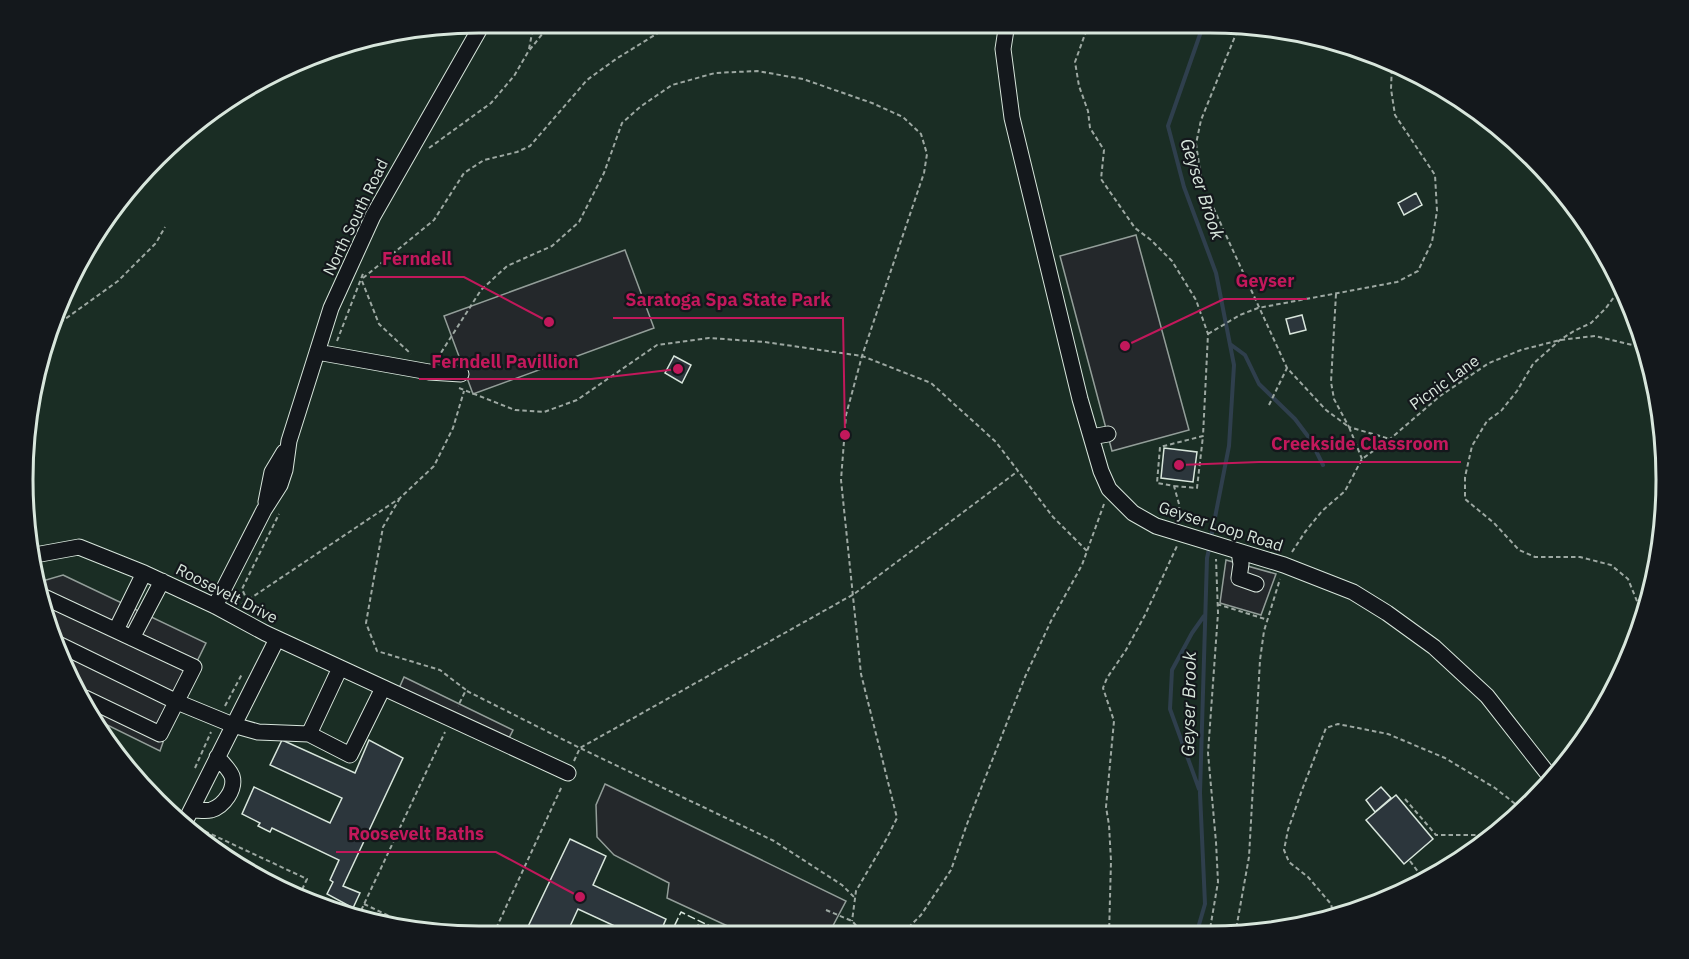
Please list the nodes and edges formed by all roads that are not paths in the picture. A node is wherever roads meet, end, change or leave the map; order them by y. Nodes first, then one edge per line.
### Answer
1 (477, 33) edge
2 (1005, 33) edge
3 (317, 352) junction
4 (461, 374) dead end
5 (1108, 434) dead end
6 (1091, 437) junction
7 (1239, 552) junction
8 (40, 554) edge
9 (144, 573) junction
10 (162, 581) junction
11 (1256, 584) dead end
12 (49, 599) edge
13 (215, 606) junction
14 (116, 630) junction
15 (132, 638) junction
16 (277, 639) junction
17 (66, 648) edge
18 (340, 668) junction
19 (383, 688) junction
20 (92, 701) edge
21 (177, 702) junction
22 (233, 725) junction
23 (309, 734) junction
24 (217, 757) junction
25 (568, 772) road end
26 (1547, 772) edge
27 (188, 818) edge

1 - 3 street, North South Road
2 - 6 street, Geyser Loop Road
3 - 4 street
3 - 13 street, North South Road
5 - 6 street
6 - 7 street, Geyser Loop Road
7 - 11 street
7 - 26 street, Geyser Loop Road
8 - 9 street, Roosevelt Drive
9 - 10 street, Roosevelt Drive
9 - 14 street
10 - 13 street, Roosevelt Drive
10 - 15 street
12 - 14 street
13 - 16 street, Roosevelt Drive
14 - 15 street
15 - 21 street
16 - 18 street
16 - 22 street, Roosevelt Drive
17 - 21 street
18 - 19 street
18 - 23 street
19 - 23 street
19 - 25 street
20 - 21 street
21 - 22 street
22 - 23 street
22 - 24 street, Roosevelt Drive
24 - 27 street, Roosevelt Drive
24 - 27 street

